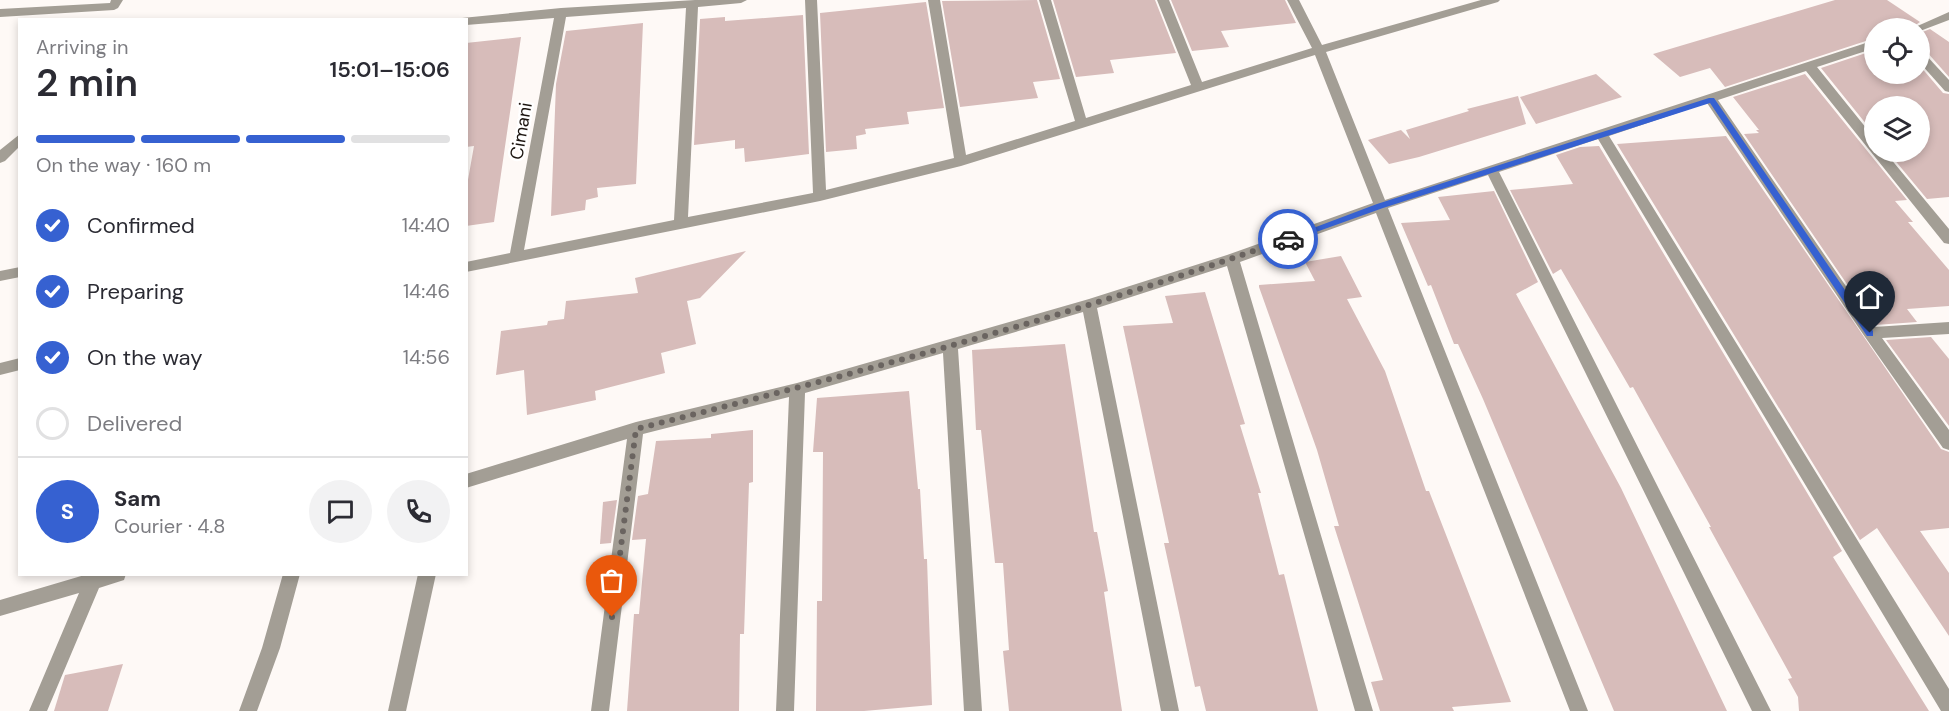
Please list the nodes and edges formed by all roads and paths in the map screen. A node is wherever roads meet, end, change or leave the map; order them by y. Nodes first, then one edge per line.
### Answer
1 (741, 0) edge
2 (811, 0) edge
3 (933, 0) edge
4 (1045, 0) edge
5 (1163, 0) edge
6 (1293, 0) edge
7 (1494, 0) edge
8 (115, 3) edge
9 (692, 4) junction
10 (561, 12) junction
11 (0, 13) edge
12 (1949, 16) edge
13 (468, 21) edge
14 (1930, 24) edge
15 (1864, 48) edge
16 (1319, 50) junction
17 (1809, 66) junction
18 (1930, 67) edge
19 (1949, 88) edge
20 (1199, 89) junction
21 (1711, 99) junction
22 (1082, 125) junction
23 (1601, 134) junction
24 (1864, 134) edge
25 (18, 140) edge
26 (0, 158) edge
27 (962, 161) junction
28 (1886, 162) edge
29 (1492, 170) junction
30 (820, 196) junction
31 (1380, 206) junction
32 (681, 225) junction
33 (1949, 239) edge
34 (516, 256) junction
35 (1232, 259) junction
36 (468, 267) edge
37 (18, 272) edge
38 (0, 276) edge
39 (1089, 305) junction
40 (1949, 328) edge
41 (1870, 333) junction
42 (950, 347) junction
43 (18, 364) edge
44 (0, 369) edge
45 (797, 389) junction
46 (636, 429) junction
47 (1949, 442) edge
48 (468, 480) edge
49 (111, 576) edge
50 (291, 576) edge
51 (427, 576) edge
52 (93, 581) junction
53 (0, 608) edge
54 (1949, 706) edge
55 (38, 711) edge
56 (248, 711) edge
57 (397, 711) edge
58 (600, 711) edge
59 (784, 711) edge
60 (973, 711) edge
61 (1170, 711) edge
62 (1364, 711) edge
63 (1579, 711) edge
64 (1762, 711) edge

1 - 9 street
2 - 30 street
3 - 27 street
4 - 22 street
5 - 20 street
6 - 16 street
7 - 16 street
8 - 11 street
9 - 10 street
9 - 32 street
10 - 13 street
10 - 34 street, Cimani
12 - 14 street
15 - 17 street
16 - 20 street
16 - 31 street
17 - 21 street
17 - 24 street
18 - 19 street
20 - 22 street
21 - 23 street
21 - 41 street
22 - 27 street
23 - 29 street
23 - 54 street
25 - 26 street
27 - 30 street
28 - 33 street
29 - 31 street
29 - 64 street
30 - 32 street
31 - 35 street
31 - 63 street
32 - 34 street
34 - 36 street
35 - 39 street
35 - 62 street
37 - 38 street
39 - 42 street
39 - 61 street
40 - 41 street
41 - 47 street
42 - 45 street
42 - 60 street
43 - 44 street
45 - 46 street
45 - 59 street
46 - 48 street
46 - 58 street
49 - 52 street
50 - 56 street
51 - 57 street
52 - 53 street
52 - 55 street

